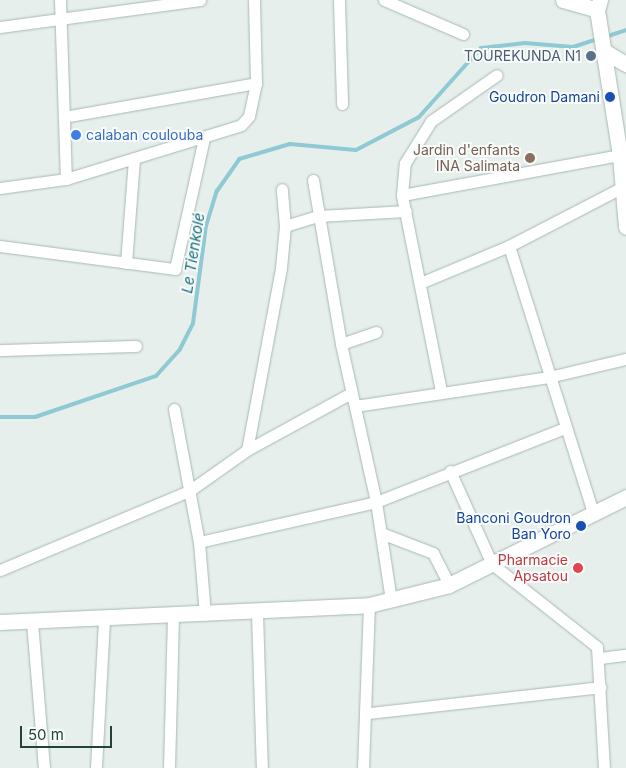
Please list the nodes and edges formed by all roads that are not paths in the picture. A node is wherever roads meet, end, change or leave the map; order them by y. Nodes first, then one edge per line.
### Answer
1 (60, 0) edge
2 (200, 0) edge
3 (254, 0) edge
4 (339, 0) edge
5 (384, 0) edge
6 (563, 0) edge
7 (598, 5) edge
8 (61, 21) junction
9 (0, 28) edge
10 (463, 34) dead end
11 (604, 51) junction
12 (626, 64) edge
13 (497, 76) dead end
14 (256, 83) junction
15 (342, 104) dead end
16 (64, 117) junction
17 (204, 138) junction
18 (620, 155) junction
19 (134, 158) junction
20 (66, 180) junction
21 (313, 180) dead end
22 (0, 188) edge
23 (282, 189) dead end
24 (624, 193) edge
25 (402, 196) junction
26 (406, 212) junction
27 (318, 216) junction
28 (285, 226) junction
29 (626, 227) edge
30 (0, 246) edge
31 (509, 246) junction
32 (126, 262) junction
33 (420, 283) junction
34 (376, 332) dead end
35 (341, 344) junction
36 (136, 346) dead end
37 (0, 350) edge
38 (626, 359) edge
39 (549, 377) junction
40 (441, 392) junction
41 (351, 394) junction
42 (355, 406) junction
43 (174, 409) dead end
44 (564, 428) junction
45 (247, 450) junction
46 (450, 471) junction
47 (189, 491) junction
48 (626, 497) edge
49 (376, 502) junction
50 (594, 515) junction
51 (381, 533) junction
52 (199, 542) junction
53 (492, 564) junction
54 (0, 570) edge
55 (450, 585) junction
56 (391, 600) junction
57 (369, 605) junction
58 (257, 613) junction
59 (205, 615) junction
60 (173, 617) junction
61 (104, 620) junction
62 (0, 622) edge
63 (32, 622) junction
64 (626, 655) edge
65 (600, 658) junction
66 (601, 687) junction
67 (369, 713) junction
68 (44, 768) edge
69 (96, 768) edge
70 (168, 768) edge
71 (262, 768) edge
72 (364, 768) edge
73 (604, 768) edge

1 - 8 street
2 - 8 street
3 - 14 street
4 - 15 street
5 - 10 street
6 - 7 main road
7 - 11 main road
8 - 9 street
8 - 16 street
11 - 12 main road
11 - 18 main road
13 - 25 street
14 - 16 street
14 - 17 street
16 - 20 street
17 - 19 street
17 - 32 street
18 - 24 main road
18 - 25 street
19 - 20 street
19 - 32 street
20 - 22 street
21 - 27 street
23 - 28 street
24 - 29 main road
24 - 31 street
25 - 26 street
26 - 27 street
26 - 33 street
27 - 28 street
27 - 35 street
28 - 45 street
30 - 32 street
31 - 33 street
31 - 39 street
33 - 40 street
34 - 35 street
35 - 41 street
36 - 37 street
38 - 39 street
39 - 40 street
39 - 44 street
40 - 42 street
41 - 42 street
41 - 45 street
42 - 49 street
43 - 47 street
44 - 46 street
44 - 50 street
45 - 47 street
46 - 49 street
46 - 53 street
47 - 52 street
47 - 54 street
48 - 50 main road
49 - 51 street
49 - 52 street
50 - 53 main road
51 - 55 street
51 - 56 street
52 - 59 street
53 - 55 main road
53 - 65 street
55 - 56 main road
56 - 57 main road
57 - 58 main road
57 - 67 street
58 - 59 main road
58 - 71 street
59 - 60 main road
60 - 61 main road
60 - 70 street
61 - 63 main road
61 - 69 street
62 - 63 main road
63 - 68 street
64 - 65 street
65 - 66 street
66 - 67 street
66 - 73 street
67 - 72 street

